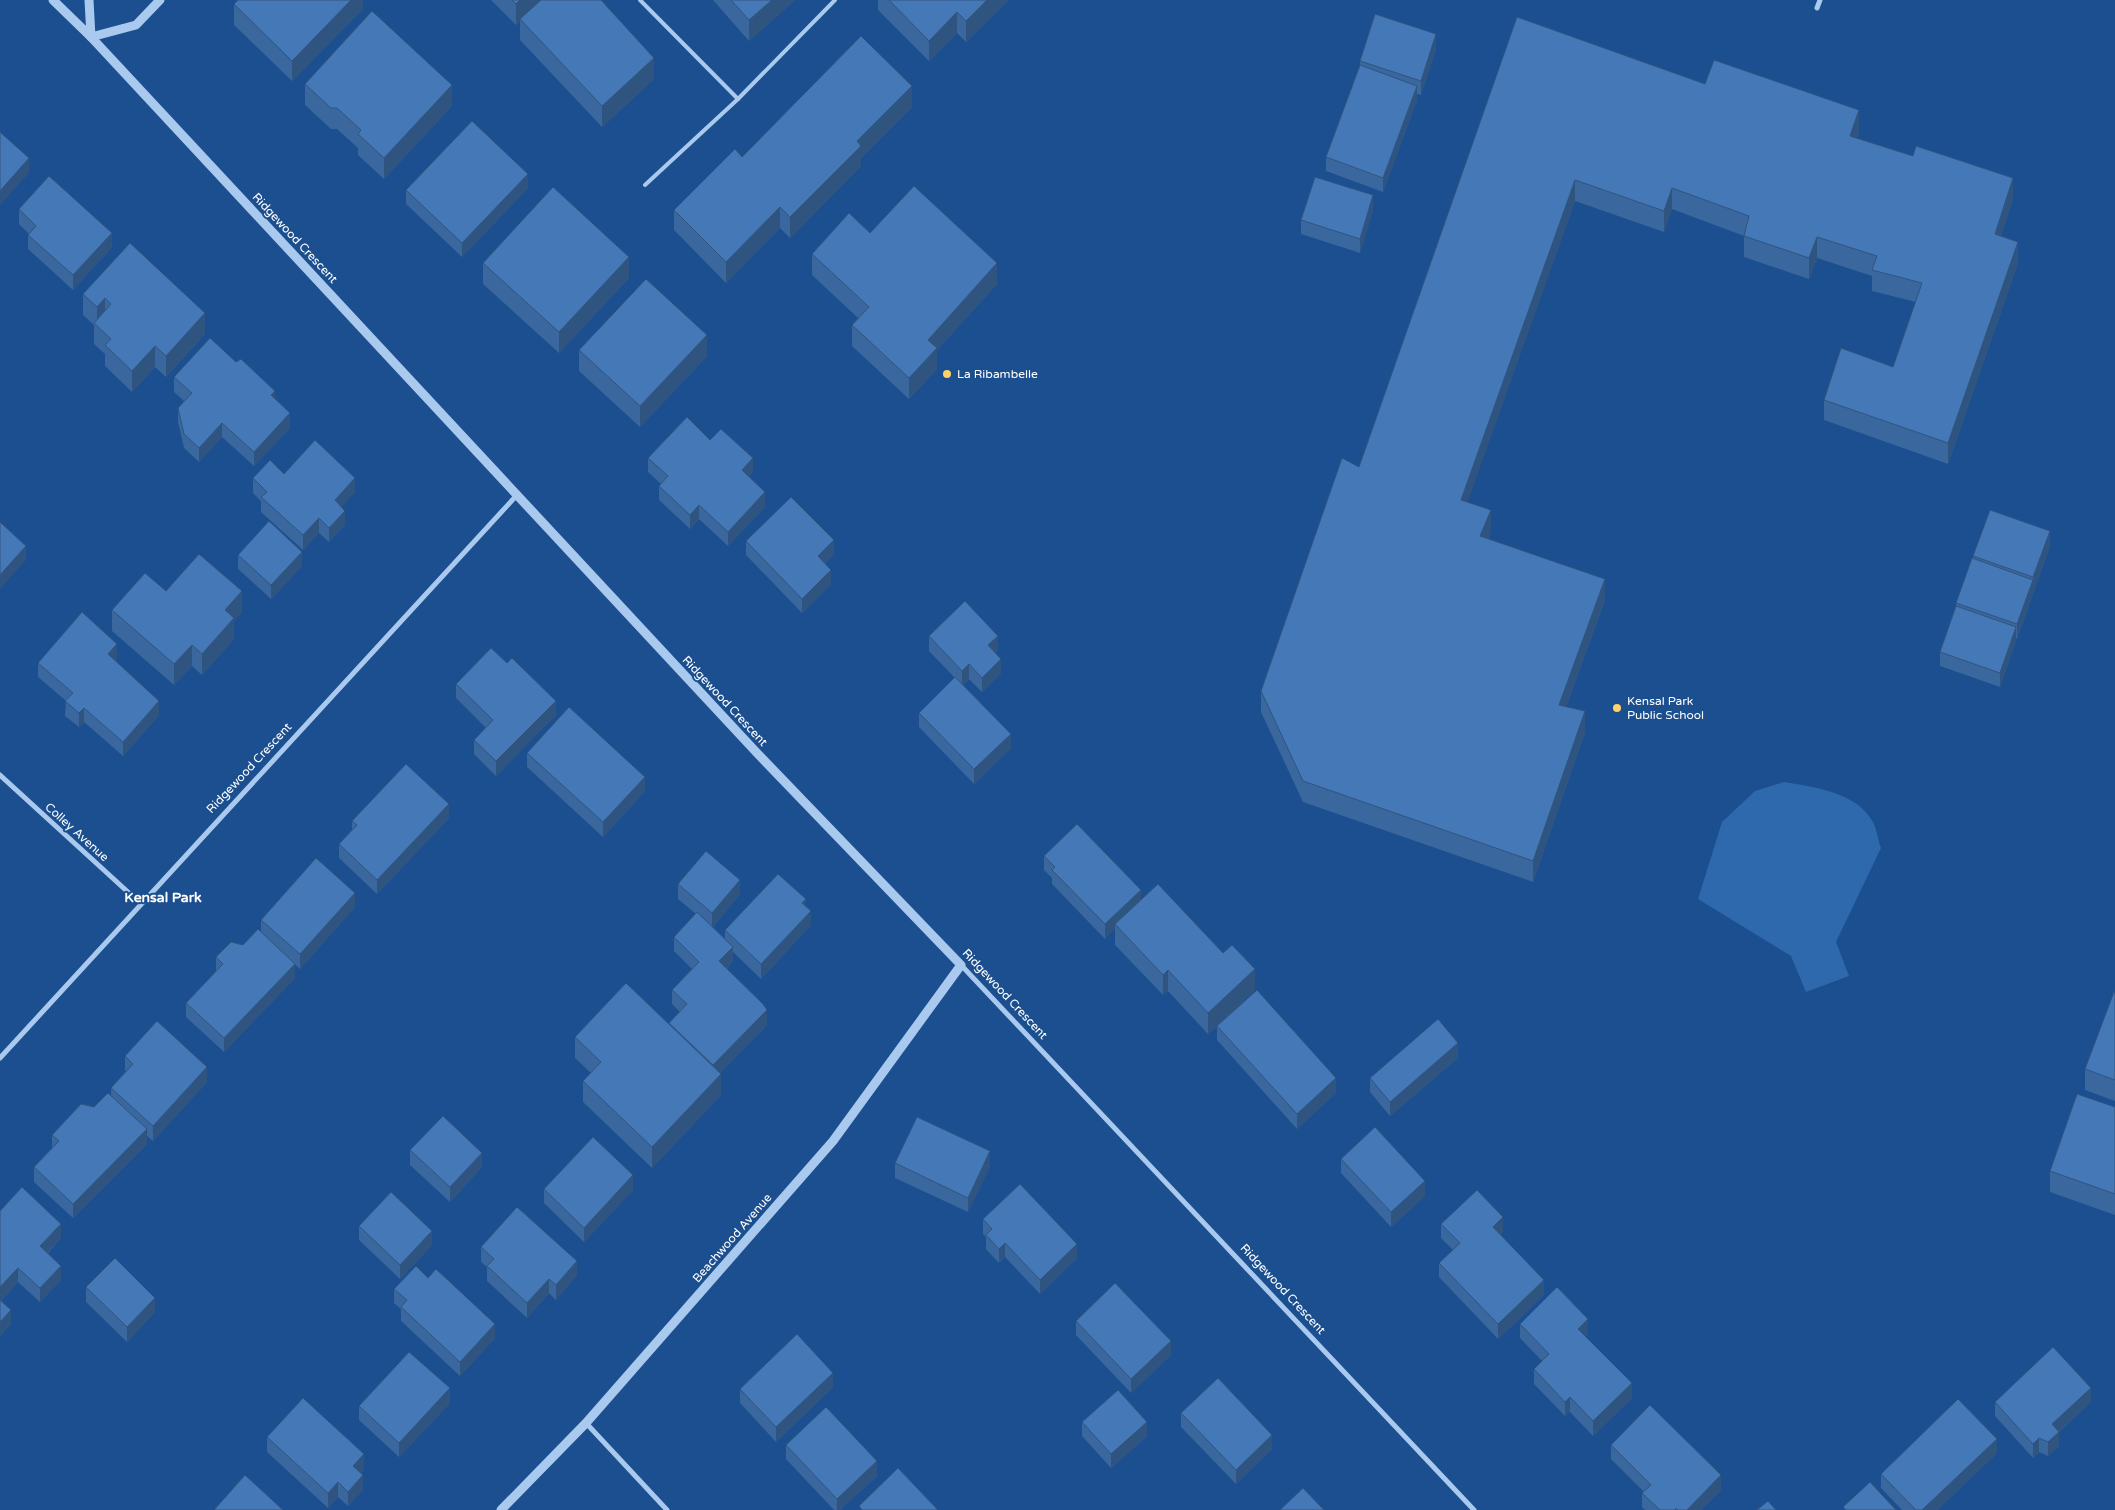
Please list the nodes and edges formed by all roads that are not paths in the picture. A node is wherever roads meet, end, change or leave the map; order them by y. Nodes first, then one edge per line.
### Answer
1 (53, 0) edge
2 (89, 0) edge
3 (160, 0) edge
4 (640, 0) edge
5 (835, 0) edge
6 (1820, 0) edge
7 (1817, 8) dead end
8 (90, 37) junction
9 (738, 98) junction
10 (644, 185) dead end
11 (517, 496) junction
12 (0, 775) edge
13 (141, 904) junction
14 (961, 965) junction
15 (0, 1058) edge
16 (586, 1423) junction
17 (501, 1510) edge
18 (667, 1510) edge
19 (1474, 1510) edge

1 - 8 street, Ridgewood Crescent
2 - 8 street
3 - 8 street
4 - 9 lane
5 - 9 lane
6 - 7 street
8 - 11 street, Ridgewood Crescent
9 - 10 lane
11 - 13 street, Ridgewood Crescent
11 - 14 street, Ridgewood Crescent
12 - 13 street, Colley Avenue
13 - 15 street, Ridgewood Crescent
14 - 16 street, Beachwood Avenue
14 - 19 street, Ridgewood Crescent
16 - 17 street, Beachwood Avenue
16 - 18 street

